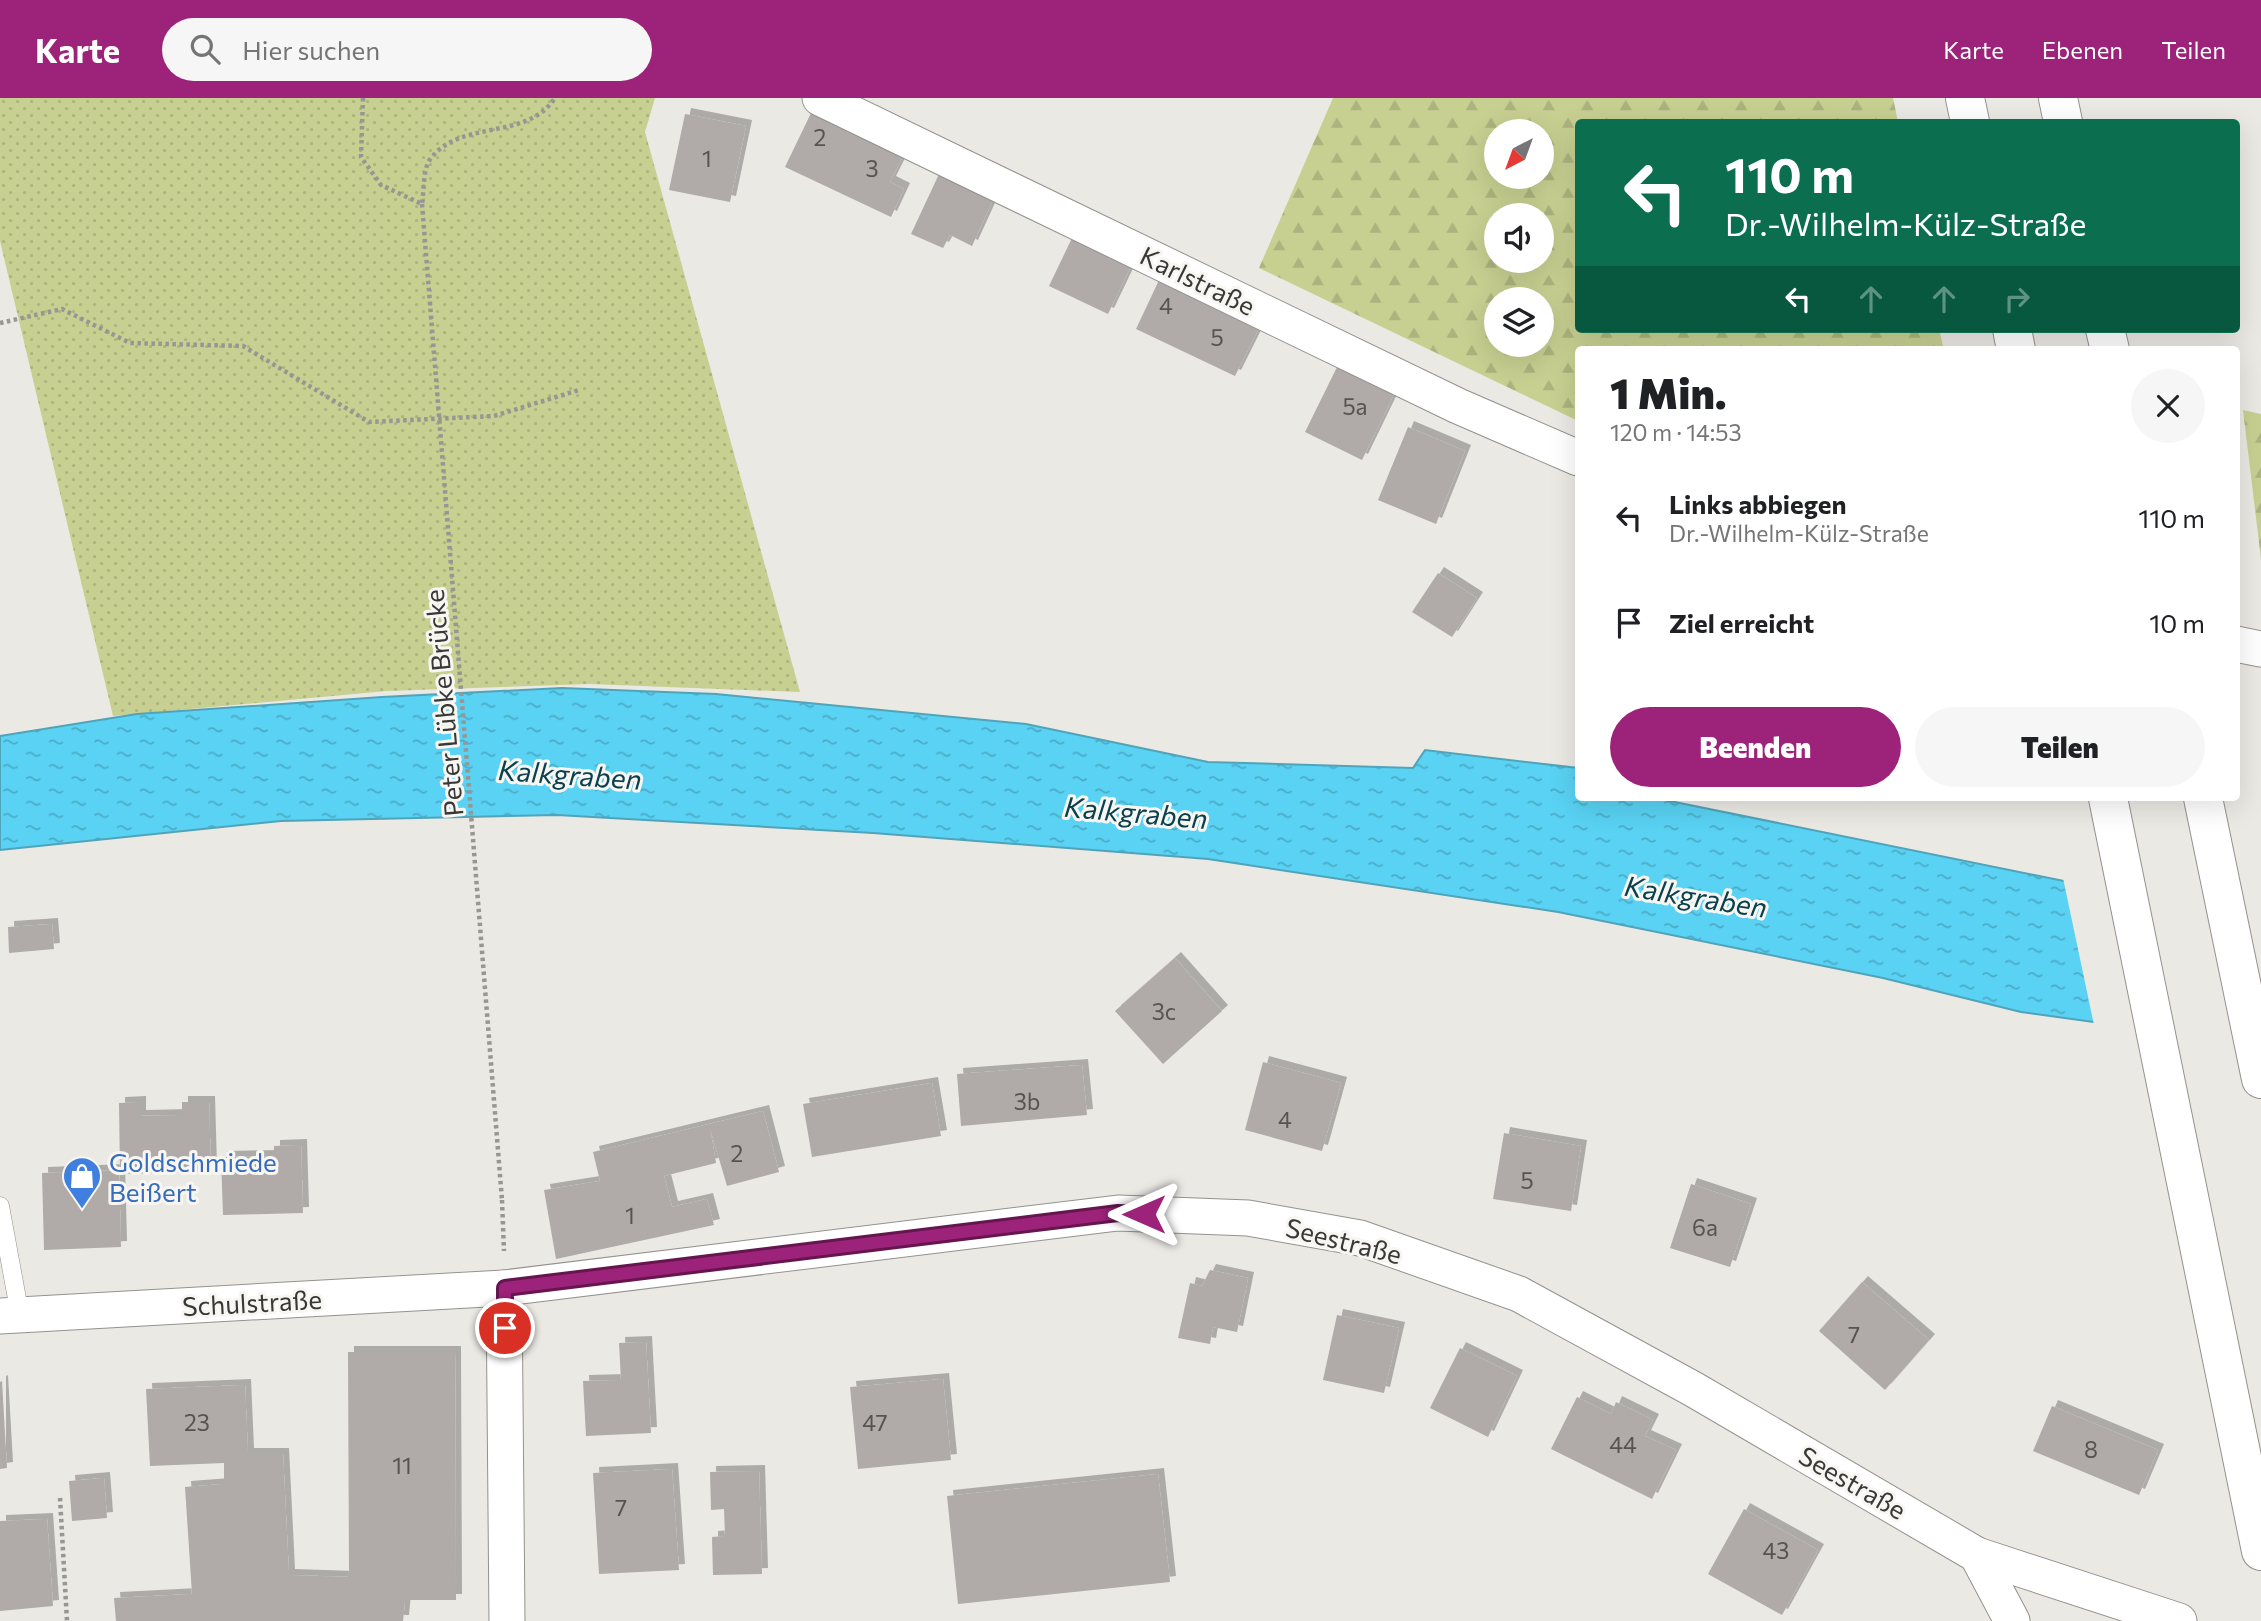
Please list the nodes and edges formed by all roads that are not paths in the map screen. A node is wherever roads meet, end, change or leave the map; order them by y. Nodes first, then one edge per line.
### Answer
1 (820, 98) edge
2 (1965, 98) edge
3 (2057, 98) edge
4 (1969, 119) edge
5 (2062, 119) edge
6 (1575, 457) edge
7 (2240, 645) edge
8 (2261, 649) edge
9 (2109, 801) edge
10 (2204, 801) edge
11 (2261, 1079) edge
12 (0, 1206) edge
13 (505, 1288) junction
14 (10, 1316) edge
15 (2261, 1551) edge
16 (1977, 1555) junction
17 (2140, 1617) edge
18 (507, 1621) edge
19 (2012, 1621) edge
20 (2179, 1621) edge

1 - 6 street, Karlstraße
2 - 4 highway
3 - 5 highway
7 - 8 street
9 - 15 highway
10 - 11 highway
12 - 14 lane
13 - 14 street, Schulstraße
13 - 16 street, Seestraße
13 - 18 street
16 - 17 street, Seestraße
16 - 19 street
17 - 20 street, Seestraße

